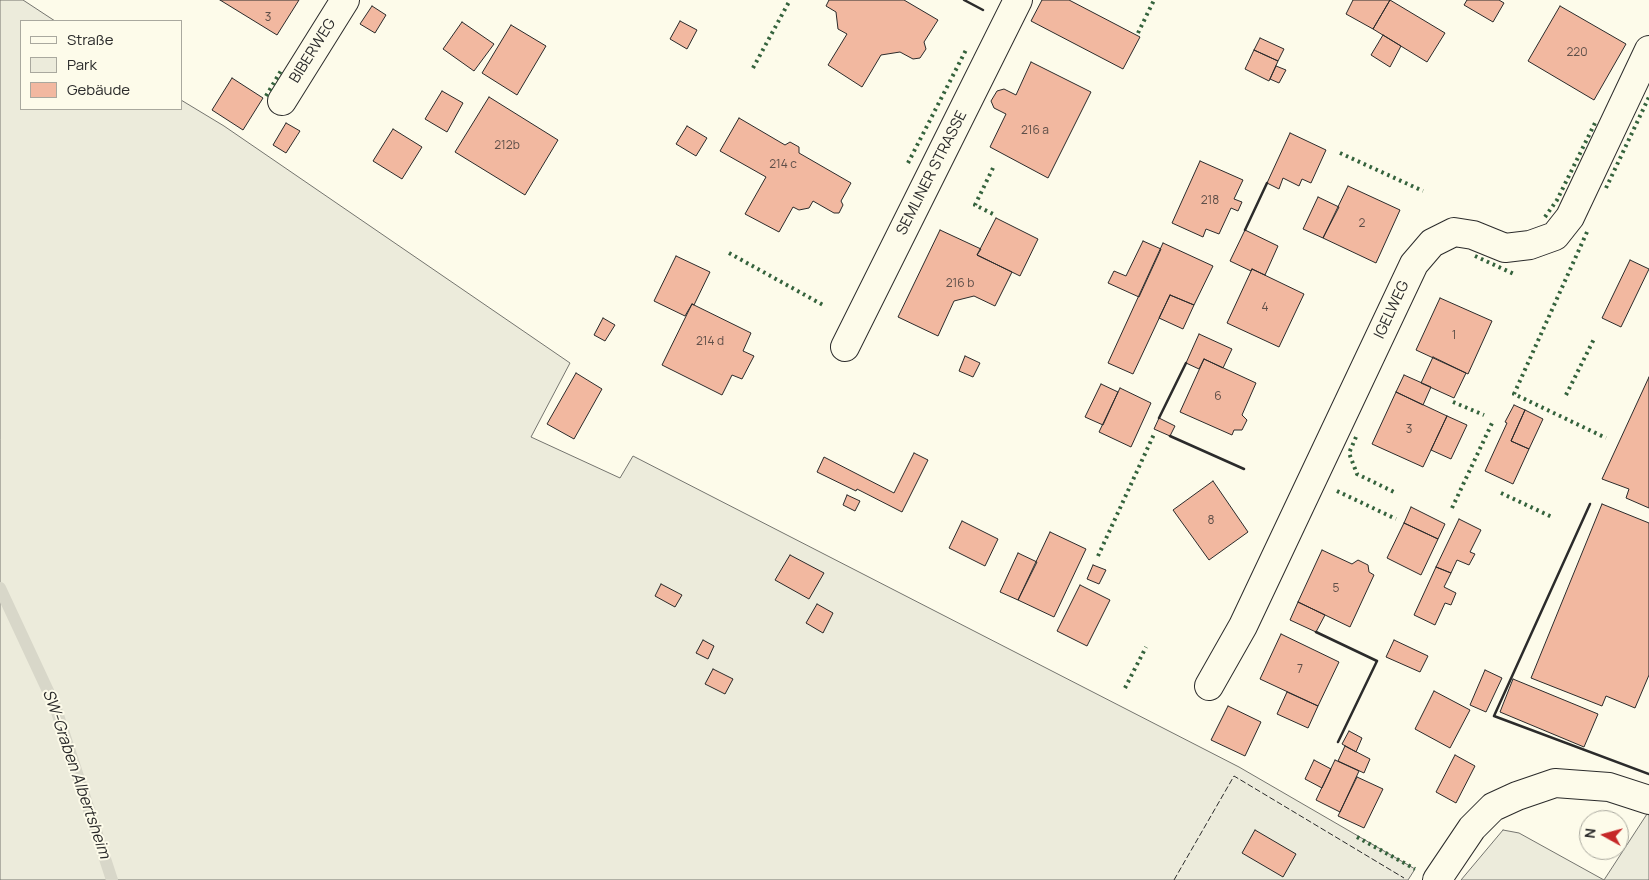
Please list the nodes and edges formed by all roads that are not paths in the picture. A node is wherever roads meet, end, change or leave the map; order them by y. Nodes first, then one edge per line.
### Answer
1 (345, 0) edge
2 (1018, 0) edge
3 (1649, 50) edge
4 (282, 101) dead end
5 (845, 347) dead end
6 (1209, 686) dead end
7 (1649, 800) edge
8 (1437, 880) edge

1 - 4 street, BIBERWEG
2 - 5 street, SEMLINER STRASSE
3 - 6 street, IGELWEG
7 - 8 street

